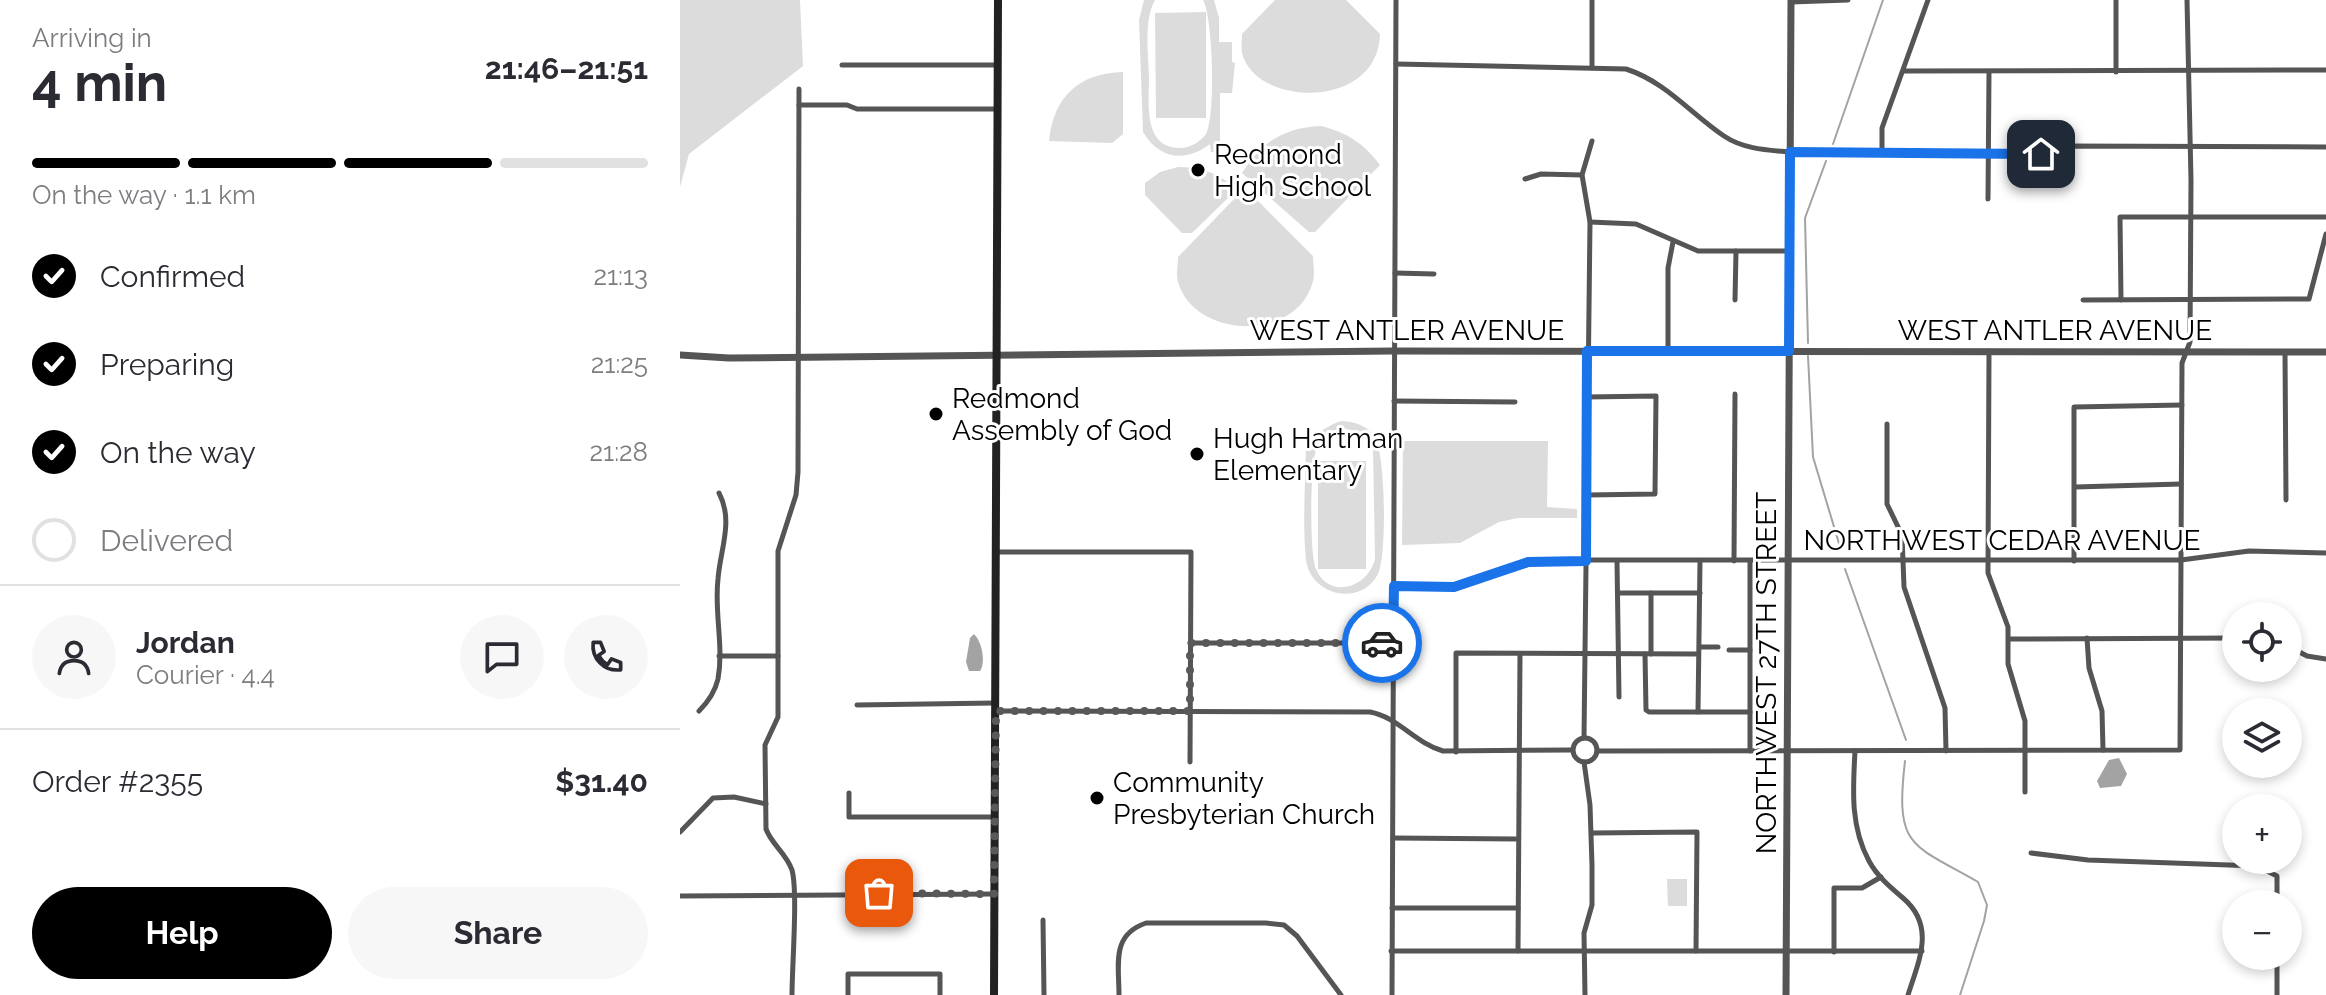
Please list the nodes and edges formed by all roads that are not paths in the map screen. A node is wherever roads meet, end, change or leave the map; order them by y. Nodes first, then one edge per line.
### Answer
1 (998, 0) edge
2 (1396, 0) edge
3 (1592, 0) edge
4 (1848, 0) edge
5 (1928, 0) edge
6 (2116, 0) edge
7 (2187, 0) edge
8 (1791, 1) edge
9 (1396, 64) junction
10 (842, 65) dead end
11 (997, 65) junction
12 (1592, 67) junction
13 (2326, 70) edge
14 (1903, 71) junction
15 (1989, 72) junction
16 (2116, 72) junction
17 (2188, 72) junction
18 (799, 89) dead end
19 (799, 105) junction
20 (998, 109) junction
21 (1592, 141) dead end
22 (2326, 147) edge
23 (2188, 148) junction
24 (1790, 152) junction
25 (1882, 153) junction
26 (1989, 154) junction
27 (1582, 175) junction
28 (1525, 179) dead end
29 (1988, 199) dead end
30 (2190, 217) junction
31 (2326, 217) edge
32 (1590, 222) junction
33 (2326, 234) edge
34 (1673, 242) junction
35 (1736, 251) junction
36 (1790, 251) junction
37 (1395, 273) junction
38 (1434, 274) dead end
39 (1735, 300) dead end
40 (2083, 300) dead end
41 (2121, 300) junction
42 (2190, 300) junction
43 (1393, 351) junction
44 (1587, 351) junction
45 (1668, 351) junction
46 (1789, 351) junction
47 (1989, 351) junction
48 (2187, 352) junction
49 (2285, 352) junction
50 (2326, 352) edge
51 (998, 354) junction
52 (680, 355) edge
53 (798, 357) junction
54 (1735, 394) dead end
55 (1586, 397) junction
56 (1394, 401) junction
57 (1515, 402) dead end
58 (2182, 405) junction
59 (1887, 424) dead end
60 (2181, 484) junction
61 (2075, 487) junction
62 (719, 493) dead end
63 (1587, 495) junction
64 (2286, 500) dead end
65 (997, 552) junction
66 (2326, 553) edge
67 (1987, 560) junction
68 (2181, 560) junction
69 (1586, 561) junction
70 (1617, 561) junction
71 (1700, 561) junction
72 (1734, 561) junction
73 (1750, 561) junction
74 (1788, 561) junction
75 (1904, 561) junction
76 (2074, 561) junction
77 (1394, 586) junction
78 (1618, 593) junction
79 (1651, 593) junction
80 (1700, 593) junction
81 (2087, 638) junction
82 (2181, 638) junction
83 (2222, 638) edge
84 (2009, 639) junction
85 (1190, 643) junction
86 (1393, 643) junction
87 (1701, 647) junction
88 (1718, 647) dead end
89 (1729, 650) dead end
90 (1750, 650) junction
91 (2302, 653) edge
92 (1520, 654) junction
93 (1585, 654) junction
94 (1619, 654) junction
95 (1648, 654) junction
96 (1697, 654) junction
97 (719, 656) junction
98 (778, 656) junction
99 (2326, 659) edge
100 (1619, 697) dead end
101 (857, 705) dead end
102 (996, 707) junction
103 (699, 711) dead end
104 (1190, 711) junction
105 (1698, 712) junction
106 (1750, 712) junction
107 (1393, 720) junction
108 (1584, 738) junction
109 (1572, 750) junction
110 (2103, 750) junction
111 (1519, 751) junction
112 (1597, 751) junction
113 (1750, 751) junction
114 (1787, 751) junction
115 (1855, 751) junction
116 (1946, 751) junction
117 (2024, 751) junction
118 (1456, 752) junction
119 (1190, 762) dead end
120 (1584, 762) junction
121 (2025, 792) dead end
122 (849, 793) dead end
123 (766, 804) junction
124 (994, 817) junction
125 (680, 832) edge
126 (1592, 833) junction
127 (1393, 838) junction
128 (1518, 839) junction
129 (2031, 853) dead end
130 (1881, 877) junction
131 (2277, 890) edge
132 (792, 893) junction
133 (994, 894) junction
134 (680, 896) edge
135 (1392, 908) junction
136 (1518, 908) junction
137 (1043, 920) dead end
138 (1391, 951) junction
139 (1518, 951) junction
140 (1584, 951) junction
141 (1696, 951) junction
142 (1786, 951) junction
143 (1922, 951) junction
144 (1834, 952) junction
145 (2277, 970) edge
146 (792, 995) edge
147 (848, 995) edge
148 (940, 995) edge
149 (994, 995) edge
150 (1044, 995) edge
151 (1119, 995) edge
152 (1341, 995) edge
153 (1392, 995) edge
154 (1585, 995) edge
155 (1786, 995) edge
156 (1908, 995) edge
157 (2277, 995) edge

1 - 11 main road
2 - 9 street
3 - 12 street
4 - 8 street
5 - 14 street
6 - 16 street
7 - 17 street
8 - 24 street, NORTHWEST 27TH STREET
9 - 12 street
9 - 37 street
10 - 11 street
11 - 20 main road
12 - 24 street
13 - 17 street
14 - 15 street
14 - 25 street
15 - 16 street
15 - 26 street
16 - 17 street
17 - 23 street
18 - 19 street
19 - 20 street
19 - 53 street
20 - 51 main road
21 - 27 street
22 - 23 street
23 - 26 street
23 - 30 street
24 - 25 street
24 - 36 street, NORTHWEST 27TH STREET
25 - 26 street
26 - 29 street
27 - 28 street
27 - 32 street
30 - 31 street
30 - 41 street
30 - 42 street
32 - 34 street
32 - 44 street
33 - 42 street
34 - 35 street
34 - 45 street
35 - 36 street
35 - 39 street
36 - 46 street, NORTHWEST 27TH STREET
37 - 38 street
37 - 43 street
40 - 41 street
41 - 42 street
42 - 48 street
43 - 44 street, WEST ANTLER AVENUE
43 - 51 street, WEST ANTLER AVENUE
43 - 56 street
44 - 45 street, WEST ANTLER AVENUE
44 - 55 street
45 - 46 street, WEST ANTLER AVENUE
46 - 47 street, WEST ANTLER AVENUE
46 - 74 street, NORTHWEST 27TH STREET
47 - 48 street, WEST ANTLER AVENUE
47 - 67 street
48 - 49 street, WEST ANTLER AVENUE
48 - 58 street
49 - 50 street, WEST ANTLER AVENUE
49 - 64 street
51 - 53 street, WEST ANTLER AVENUE
51 - 65 main road
52 - 53 street, WEST ANTLER AVENUE
53 - 98 street
54 - 72 street
55 - 63 street
55 - 63 street
56 - 57 street
56 - 77 street
58 - 60 street
58 - 61 street
59 - 75 street
60 - 61 street
60 - 68 street
61 - 76 street
62 - 97 street
63 - 69 street
65 - 85 street
65 - 102 main road
66 - 68 street, NORTHWEST CEDAR AVENUE
67 - 75 street, NORTHWEST CEDAR AVENUE
67 - 76 street, NORTHWEST CEDAR AVENUE
67 - 84 street
68 - 76 street, NORTHWEST CEDAR AVENUE
68 - 82 street
69 - 70 street, NORTHWEST CEDAR AVENUE
69 - 77 street, NORTHWEST CEDAR AVENUE
69 - 93 street
70 - 71 street, NORTHWEST CEDAR AVENUE
70 - 78 street
71 - 72 street, NORTHWEST CEDAR AVENUE
71 - 80 street
72 - 73 street, NORTHWEST CEDAR AVENUE
73 - 74 street, NORTHWEST CEDAR AVENUE
73 - 90 street
74 - 75 street, NORTHWEST CEDAR AVENUE
74 - 114 street, NORTHWEST 27TH STREET
75 - 116 street
77 - 86 street
78 - 79 street
78 - 94 street
79 - 80 street
79 - 95 street
80 - 87 street
81 - 82 street
81 - 84 street
81 - 110 street
82 - 83 street
82 - 110 street
84 - 117 street
85 - 86 street
85 - 104 street
86 - 107 street
87 - 88 street
87 - 96 street
89 - 90 street
90 - 106 street
91 - 99 street
92 - 93 street
92 - 111 street
92 - 118 street
93 - 94 street
93 - 108 street
94 - 95 street
94 - 100 street
95 - 96 street
95 - 105 street
96 - 105 street
97 - 98 street
97 - 103 street
98 - 123 street
101 - 102 street
102 - 104 street
102 - 124 main road
104 - 107 street
104 - 119 street
105 - 106 street
106 - 113 street
107 - 118 street
107 - 127 street
108 - 109 street
108 - 112 street
109 - 111 street
109 - 120 street
110 - 117 street
111 - 118 street
111 - 128 street
112 - 113 street
112 - 120 street
113 - 114 street
114 - 115 street
114 - 142 street, NORTHWEST 27TH STREET
115 - 116 street
115 - 130 street
116 - 117 street
117 - 121 street
120 - 126 street
122 - 124 street
123 - 125 street
123 - 132 street
124 - 133 main road
126 - 140 street
126 - 141 street
127 - 128 street
127 - 135 street
128 - 136 street
129 - 131 street
130 - 143 street
130 - 144 street
132 - 133 street
132 - 134 street
132 - 146 street
133 - 149 main road
135 - 136 street
135 - 138 street
136 - 139 street
137 - 150 street
138 - 139 street
138 - 153 street
139 - 140 street
140 - 141 street
140 - 154 street
141 - 142 street
142 - 144 street
142 - 155 street, NORTHWEST 27TH STREET
143 - 144 street
143 - 156 street
145 - 157 street
147 - 148 street
151 - 152 street

